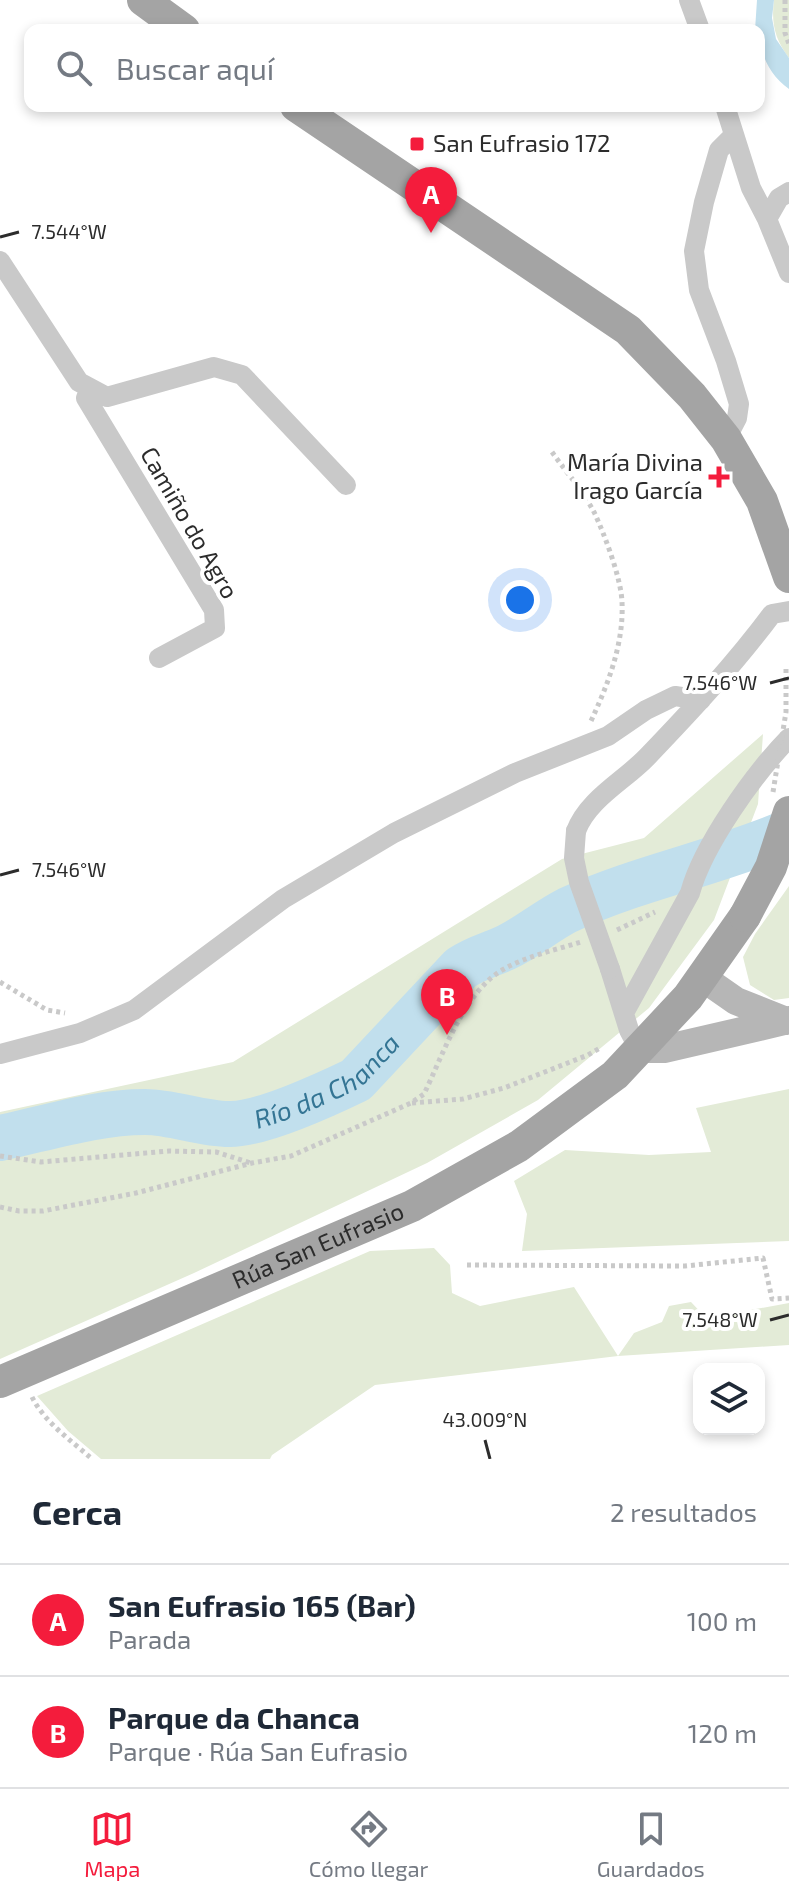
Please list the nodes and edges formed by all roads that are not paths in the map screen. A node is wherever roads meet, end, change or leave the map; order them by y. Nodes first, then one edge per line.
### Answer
1 (143, 0) edge
2 (689, 0) edge
3 (176, 24) edge
4 (698, 24) edge
5 (305, 112) edge
6 (727, 112) edge
7 (734, 135) junction
8 (789, 192) edge
9 (767, 219) junction
10 (0, 261) edge
11 (789, 273) edge
12 (90, 389) junction
13 (726, 439) junction
14 (346, 485) dead end
15 (789, 577) edge
16 (789, 611) edge
17 (159, 658) dead end
18 (701, 700) junction
19 (789, 738) edge
20 (789, 812) edge
21 (696, 987) junction
22 (787, 1021) edge
23 (631, 1031) junction
24 (722, 1036) junction
25 (0, 1054) edge
26 (0, 1382) edge

1 - 3 main road
2 - 4 street
5 - 13 main road
6 - 7 street
7 - 9 street
7 - 13 street
8 - 9 street
9 - 11 street
10 - 12 street, Camiño do Agro
12 - 14 street
12 - 17 street, Camiño do Agro
13 - 15 main road
16 - 18 street
18 - 23 street, bridge
18 - 25 street
19 - 23 street
20 - 21 main road, Rúa San Eufrasio, bridge
21 - 22 street
21 - 23 main road, Rúa San Eufrasio
21 - 24 street
22 - 24 street
23 - 24 street
23 - 26 main road, Rúa San Eufrasio

